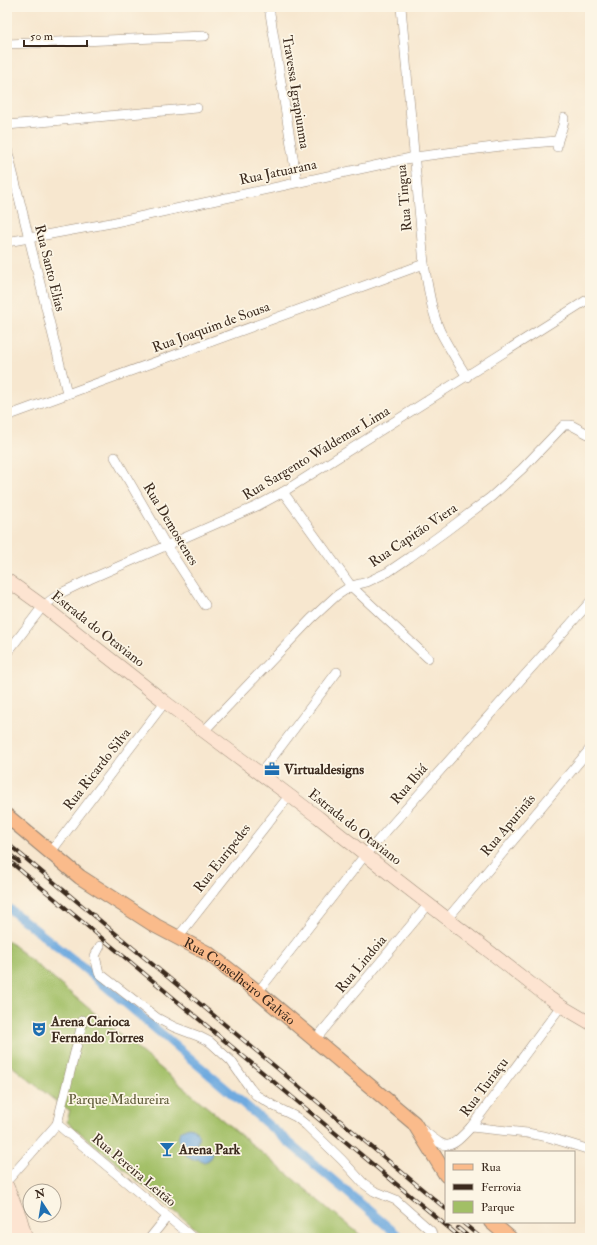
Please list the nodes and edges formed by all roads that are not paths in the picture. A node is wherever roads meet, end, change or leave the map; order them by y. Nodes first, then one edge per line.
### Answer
1 (269, 7) edge
2 (401, 7) edge
3 (204, 36) dead end
4 (7, 44) edge
5 (197, 108) dead end
6 (564, 118) dead end
7 (7, 125) edge
8 (7, 149) edge
9 (415, 157) junction
10 (297, 182) junction
11 (28, 238) junction
12 (7, 242) edge
13 (424, 264) junction
14 (590, 298) edge
15 (467, 377) junction
16 (67, 393) junction
17 (7, 416) edge
18 (590, 435) edge
19 (115, 457) dead end
20 (283, 492) junction
21 (166, 545) junction
22 (7, 580) edge
23 (351, 586) junction
24 (590, 602) edge
25 (205, 605) dead end
26 (43, 606) junction
27 (7, 653) edge
28 (428, 658) dead end
29 (337, 672) dead end
30 (166, 702) junction
31 (204, 731) junction
32 (590, 748) edge
33 (260, 774) junction
34 (289, 796) junction
35 (7, 816) edge
36 (50, 852) junction
37 (365, 855) junction
38 (428, 905) junction
39 (447, 919) junction
40 (178, 938) junction
41 (100, 946) dead end
42 (258, 992) junction
43 (561, 1006) junction
44 (83, 1020) dead end
45 (590, 1023) edge
46 (315, 1040) junction
47 (414, 1123) junction
48 (58, 1124) junction
49 (471, 1127) junction
50 (590, 1150) edge
51 (445, 1173) edge
52 (7, 1181) edge
53 (7, 1186) edge
54 (167, 1217) junction
55 (8, 1221) edge
56 (492, 1223) edge
57 (19, 1238) edge
58 (26, 1238) edge
59 (150, 1238) edge
60 (193, 1238) edge
61 (433, 1238) edge
62 (510, 1238) edge

1 - 10 street, Travessa Igrapiunma
2 - 9 street, Rua Tingua
3 - 4 street
5 - 7 street
6 - 9 street, Rua Jatuarana
8 - 11 street, Rua Santo Elias
9 - 10 street, Rua Jatuarana
9 - 13 street, Rua Tingua
10 - 11 street, Rua Jatuarana
11 - 12 street, Rua Jatuarana
11 - 16 street, Rua Santo Elias
13 - 15 street, Rua Tingua
13 - 16 street, Rua Joaquim de Sousa
14 - 15 street, Rua Sargento Waldemar Lima
15 - 20 street, Rua Sargento Waldemar Lima
16 - 17 street, Rua Joaquim de Sousa
18 - 23 street, Rua Capitão Viera
19 - 21 street, Rua Demostenes
20 - 21 street, Rua Sargento Waldemar Lima
20 - 23 street
21 - 25 street, Rua Demostenes
21 - 26 street, Rua Sargento Waldemar Lima
22 - 26 street, Estrada do Otaviano
23 - 28 street
23 - 31 street, Rua Capitão Viera
24 - 37 street, Rua Ibiá
26 - 27 street, Rua Sargento Waldemar Lima
26 - 30 street, Estrada do Otaviano
29 - 33 street
30 - 31 street, Estrada do Otaviano
30 - 36 street, Rua Ricardo Silva
31 - 33 street, Estrada do Otaviano
32 - 39 street, Rua Apurinãs
33 - 34 street, Estrada do Otaviano
34 - 37 street, Estrada do Otaviano
34 - 40 street, Rua Euripedes
35 - 36 main road, Rua Conselheiro Galvão
36 - 40 main road, Rua Conselheiro Galvão
37 - 38 street, Estrada do Otaviano
37 - 42 street, Rua Ibiá
38 - 39 street, Estrada do Otaviano
38 - 46 street, Rua Lindoia
39 - 43 street, Estrada do Otaviano
40 - 42 main road, Rua Conselheiro Galvão
41 - 61 street
42 - 46 main road, Rua Conselheiro Galvão
43 - 45 street, Estrada do Otaviano
43 - 49 street, Rua Turiaçu
44 - 48 street
46 - 47 main road, Rua Conselheiro Galvão
47 - 49 street, Rua Turiaçu
47 - 51 main road, Rua Conselheiro Galvão
48 - 52 street
48 - 54 street, Rua Pereira Leitão
49 - 50 street
53 - 58 street
54 - 59 street
54 - 60 street, Rua Pereira Leitão
55 - 57 street
56 - 62 main road

